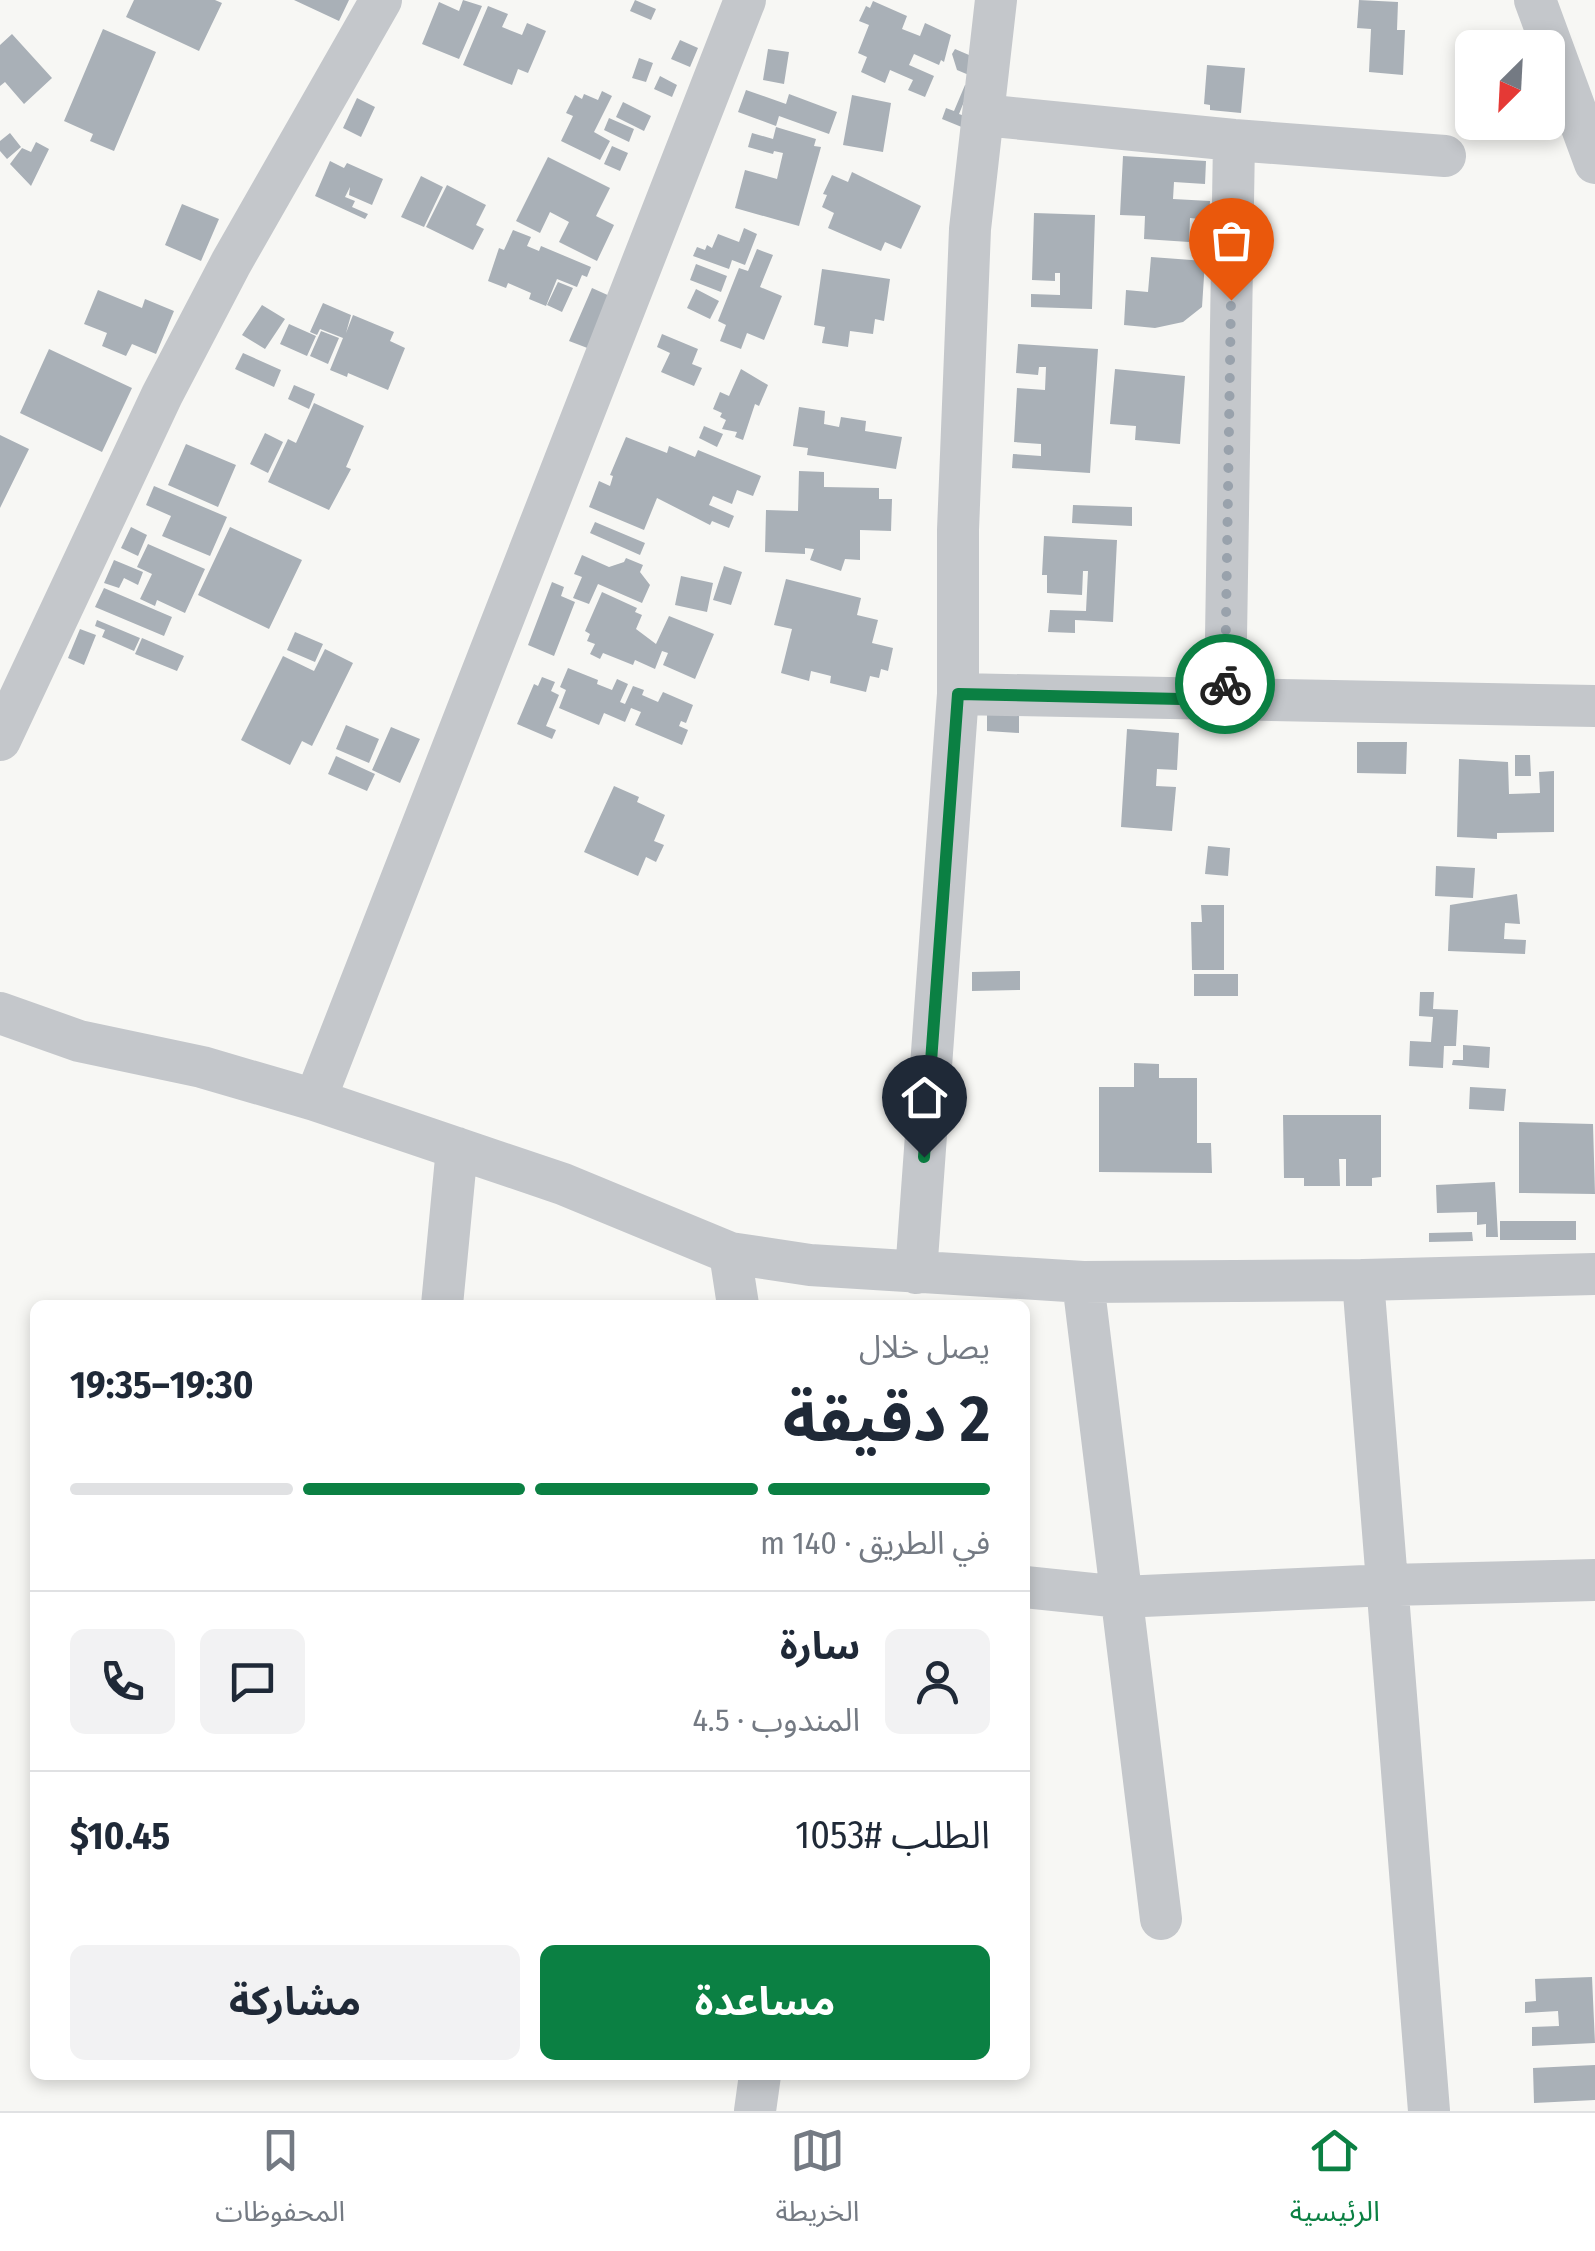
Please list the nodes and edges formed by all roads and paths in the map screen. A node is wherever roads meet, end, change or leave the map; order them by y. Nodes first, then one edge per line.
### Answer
1 (381, 0) edge
2 (745, 0) edge
3 (996, 0) edge
4 (1535, 0) edge
5 (983, 115) junction
6 (1234, 140) junction
7 (1445, 156) dead end
8 (1595, 164) edge
9 (958, 694) junction
10 (1225, 700) junction
11 (1595, 706) edge
12 (0, 740) edge
13 (0, 1013) edge
14 (315, 1100) junction
15 (456, 1148) junction
16 (730, 1253) junction
17 (916, 1272) junction
18 (1595, 1274) edge
19 (1362, 1280) junction
20 (1083, 1282) junction
21 (442, 1300) edge
22 (737, 1300) edge
23 (1595, 1580) edge
24 (1388, 1585) junction
25 (1030, 1587) edge
26 (1121, 1597) junction
27 (1161, 1919) dead end
28 (759, 2080) edge
29 (755, 2111) edge
30 (1430, 2111) edge

1 - 12 street
2 - 14 street
3 - 5 street
4 - 8 street
5 - 6 street
5 - 9 street
6 - 7 street
6 - 10 street
9 - 10 street
9 - 17 street
10 - 11 street
13 - 14 street
14 - 15 street
15 - 16 street
15 - 21 street
16 - 17 street
16 - 22 street
17 - 20 street
18 - 19 street
19 - 20 street
19 - 24 street
20 - 26 street
23 - 24 street
24 - 26 street
24 - 30 street
25 - 26 street
26 - 27 street
28 - 29 street

